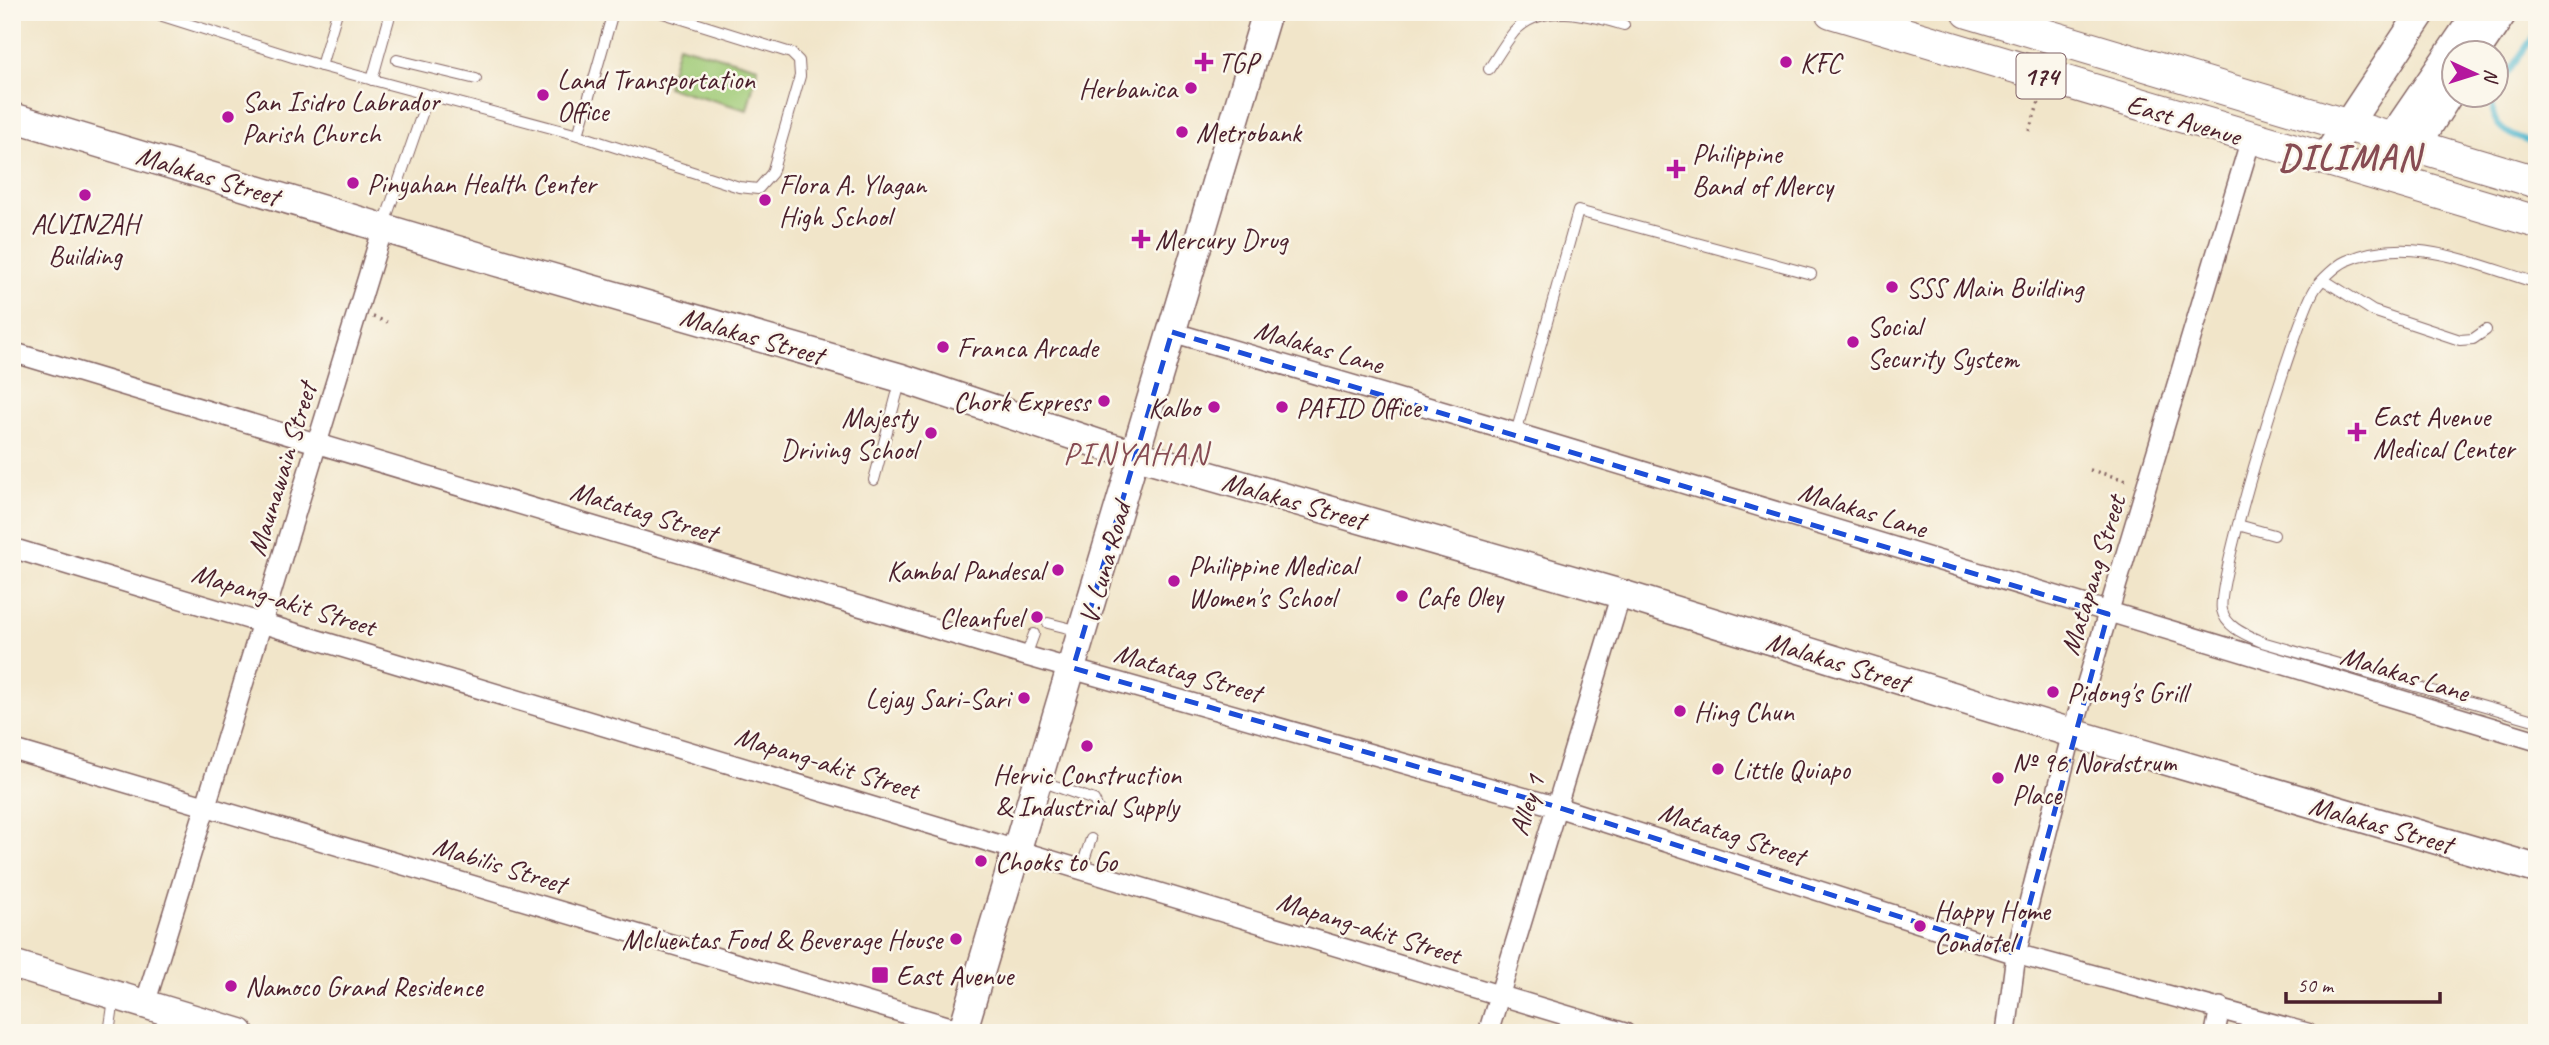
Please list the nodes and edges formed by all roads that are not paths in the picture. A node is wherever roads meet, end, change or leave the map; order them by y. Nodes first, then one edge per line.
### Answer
1 (150, 12) edge
2 (337, 12) edge
3 (391, 12) edge
4 (613, 12) edge
5 (660, 12) edge
6 (1267, 12) edge
7 (1831, 12) edge
8 (1968, 12) edge
9 (2422, 12) edge
10 (2477, 12) edge
11 (2503, 12) edge
12 (1623, 25) dead end
13 (2485, 38) edge
14 (397, 60) dead end
15 (321, 66) junction
16 (1489, 69) dead end
17 (476, 79) dead end
18 (372, 80) junction
19 (2440, 102) edge
20 (423, 111) dead end
21 (12, 117) edge
22 (2346, 125) junction
23 (578, 135) junction
24 (2251, 139) junction
25 (2403, 142) junction
26 (2324, 160) junction
27 (2381, 176) junction
28 (2537, 182) edge
29 (2537, 222) edge
30 (383, 228) junction
31 (1811, 274) dead end
32 (2324, 280) junction
33 (2537, 283) edge
34 (2486, 330) dead end
35 (1172, 332) junction
36 (12, 352) edge
37 (901, 378) junction
38 (1517, 430) junction
39 (319, 442) junction
40 (1136, 454) junction
41 (874, 480) dead end
42 (2238, 525) junction
43 (2274, 535) dead end
44 (12, 548) edge
45 (1621, 594) junction
46 (2109, 614) junction
47 (264, 622) junction
48 (1048, 623) dead end
49 (1084, 632) junction
50 (1034, 634) dead end
51 (1026, 656) junction
52 (1073, 668) junction
53 (2537, 721) edge
54 (2072, 733) junction
55 (2537, 741) edge
56 (12, 749) edge
57 (1039, 780) junction
58 (205, 806) junction
59 (1554, 806) junction
60 (1100, 811) dead end
61 (1091, 839) dead end
62 (1019, 849) junction
63 (1081, 869) junction
64 (2537, 869) edge
65 (2016, 954) junction
66 (12, 964) edge
67 (115, 995) junction
68 (1499, 996) junction
69 (145, 1004) junction
70 (2220, 1007) junction
71 (966, 1032) edge
72 (108, 1033) edge
73 (240, 1033) edge
74 (1488, 1033) edge
75 (1625, 1033) edge
76 (2006, 1033) edge
77 (2215, 1033) edge
78 (2308, 1033) edge

1 - 15 lane
2 - 15 lane
3 - 18 lane
4 - 23 lane
5 - 23 lane
6 - 35 street, V. Luna Road
7 - 24 main road, East Avenue / 174
8 - 22 main road, East Avenue / 174
9 - 22 street
10 - 25 street
11 - 13 street
12 - 16 lane
14 - 17 lane
15 - 18 lane
18 - 23 lane
19 - 25 street
20 - 30 lane, Maunawain Street
21 - 30 street, Malakas Street
22 - 25 main road, East Avenue / 174
22 - 26 street
24 - 26 main road, East Avenue / 174
24 - 46 street, Matapang Street
25 - 27 street
25 - 28 main road, East Avenue / 174
26 - 27 main road, East Avenue / 174
27 - 29 main road, East Avenue / 174
30 - 37 street, Malakas Street
30 - 39 street, Maunawain Street
31 - 38 lane
32 - 33 lane
32 - 34 lane
32 - 42 lane
35 - 38 street, Malakas Lane
35 - 40 street, V. Luna Road
36 - 39 street, Matatag Street
37 - 40 street, Malakas Street
37 - 41 lane
38 - 46 street, Malakas Lane
39 - 47 street, Maunawain Street
39 - 51 street, Matatag Street
40 - 45 street, Malakas Street
40 - 49 street, V. Luna Road
42 - 43 lane
42 - 53 lane
44 - 47 street, Mapang-akit Street
45 - 54 street, Malakas Street
45 - 59 street, Alley 1
46 - 54 street, Matapang Street
46 - 55 street, Malakas Lane
47 - 58 street, Maunawain Street
47 - 62 street, Mapang-akit Street
48 - 49 lane
49 - 52 street, V. Luna Road
50 - 51 lane
51 - 52 street, Matatag Street
52 - 57 street, V. Luna Road
52 - 59 street, Matatag Street
54 - 64 street, Malakas Street
54 - 65 street, Matapang Street
56 - 58 street, Mabilis Street
57 - 60 lane
57 - 62 street, V. Luna Road
58 - 69 street, Maunawain Street
58 - 71 street, Mabilis Street
59 - 65 street, Matatag Street
59 - 68 street, Alley 1
61 - 63 lane
62 - 63 street, Mapang-akit Street
62 - 71 street, V. Luna Road
63 - 68 street, Mapang-akit Street
65 - 70 street, Matatag Street
65 - 76 street, Matapang Street
66 - 67 street
67 - 69 street
67 - 72 lane
68 - 74 street, Alley 1
68 - 75 street, Mapang-akit Street
69 - 73 street
70 - 77 street
70 - 78 street, Matatag Street

